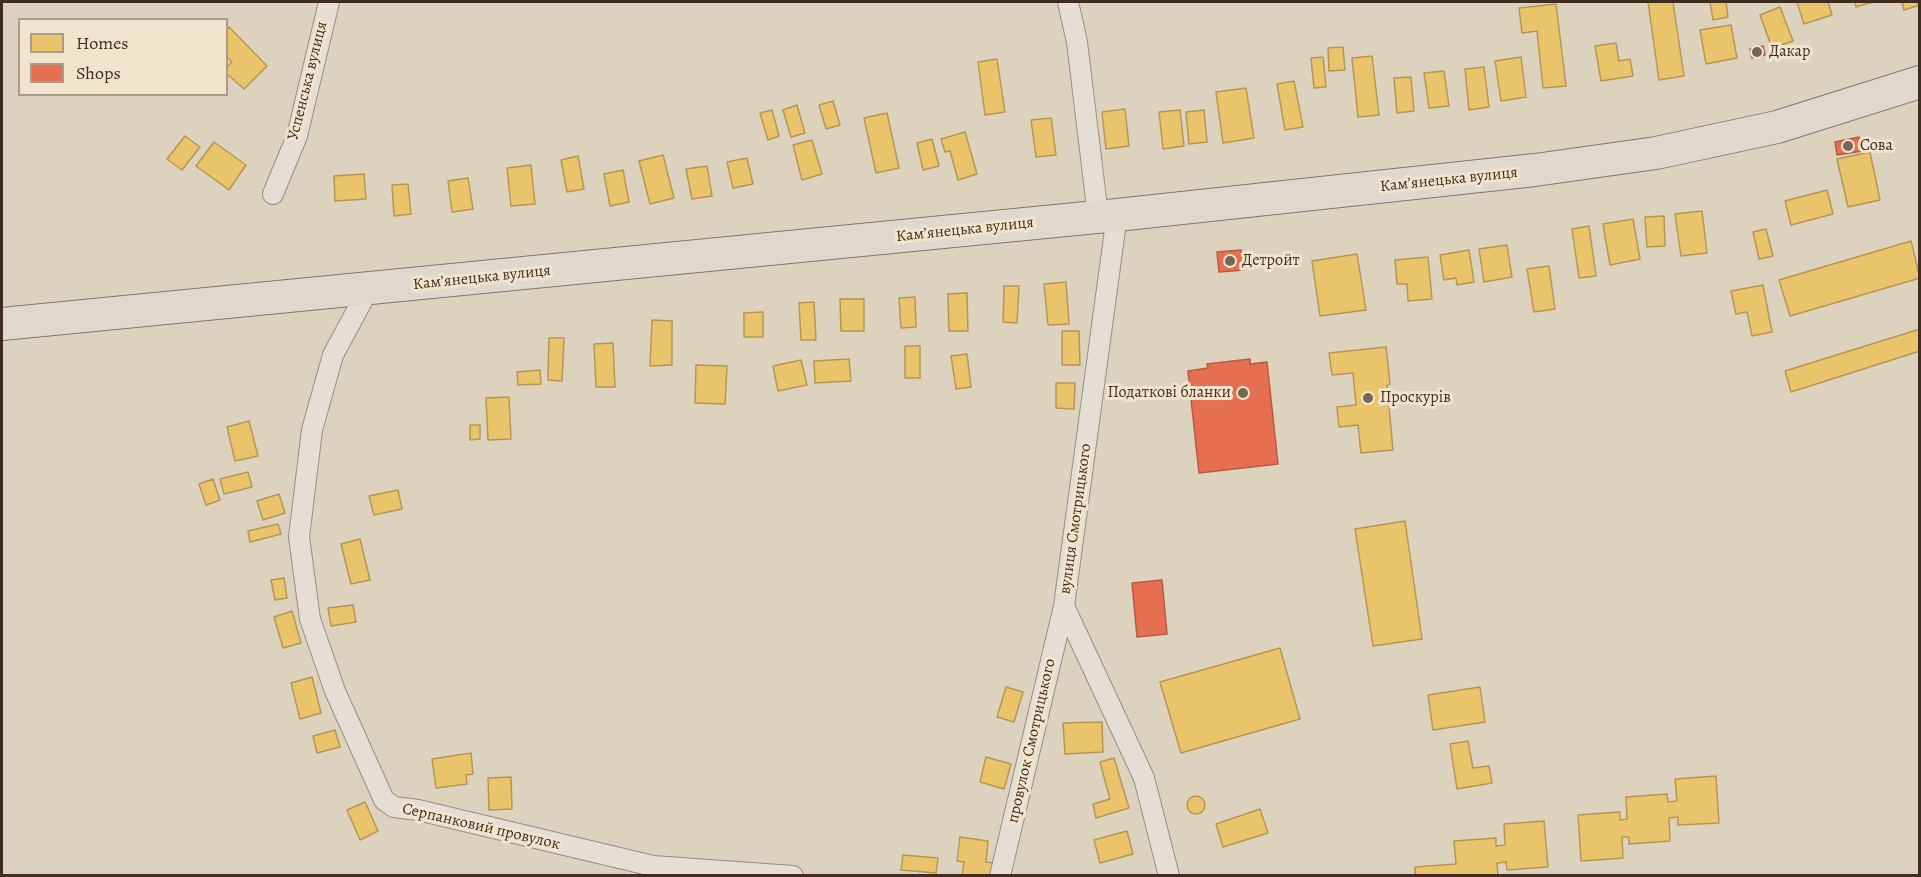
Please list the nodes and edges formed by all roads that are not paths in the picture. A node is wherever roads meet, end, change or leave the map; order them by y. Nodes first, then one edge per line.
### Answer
1 (329, 2) edge
2 (1068, 2) edge
3 (1920, 82) edge
4 (273, 194) dead end
5 (1108, 216) junction
6 (368, 290) junction
7 (2, 324) edge
8 (1064, 606) junction
9 (793, 876) edge
10 (1000, 876) edge
11 (1169, 876) edge

1 - 4 street, Успенська вулиця
2 - 5 street, вулиця Смотрицького
3 - 5 main road, Камʼянецька вулиця
5 - 6 main road, Камʼянецька вулиця
5 - 8 street, вулиця Смотрицького
6 - 7 main road, Камʼянецька вулиця
6 - 9 street, Серпанковий провулок
8 - 10 street, провулок Смотрицького
8 - 11 street, вулиця Смотрицького

